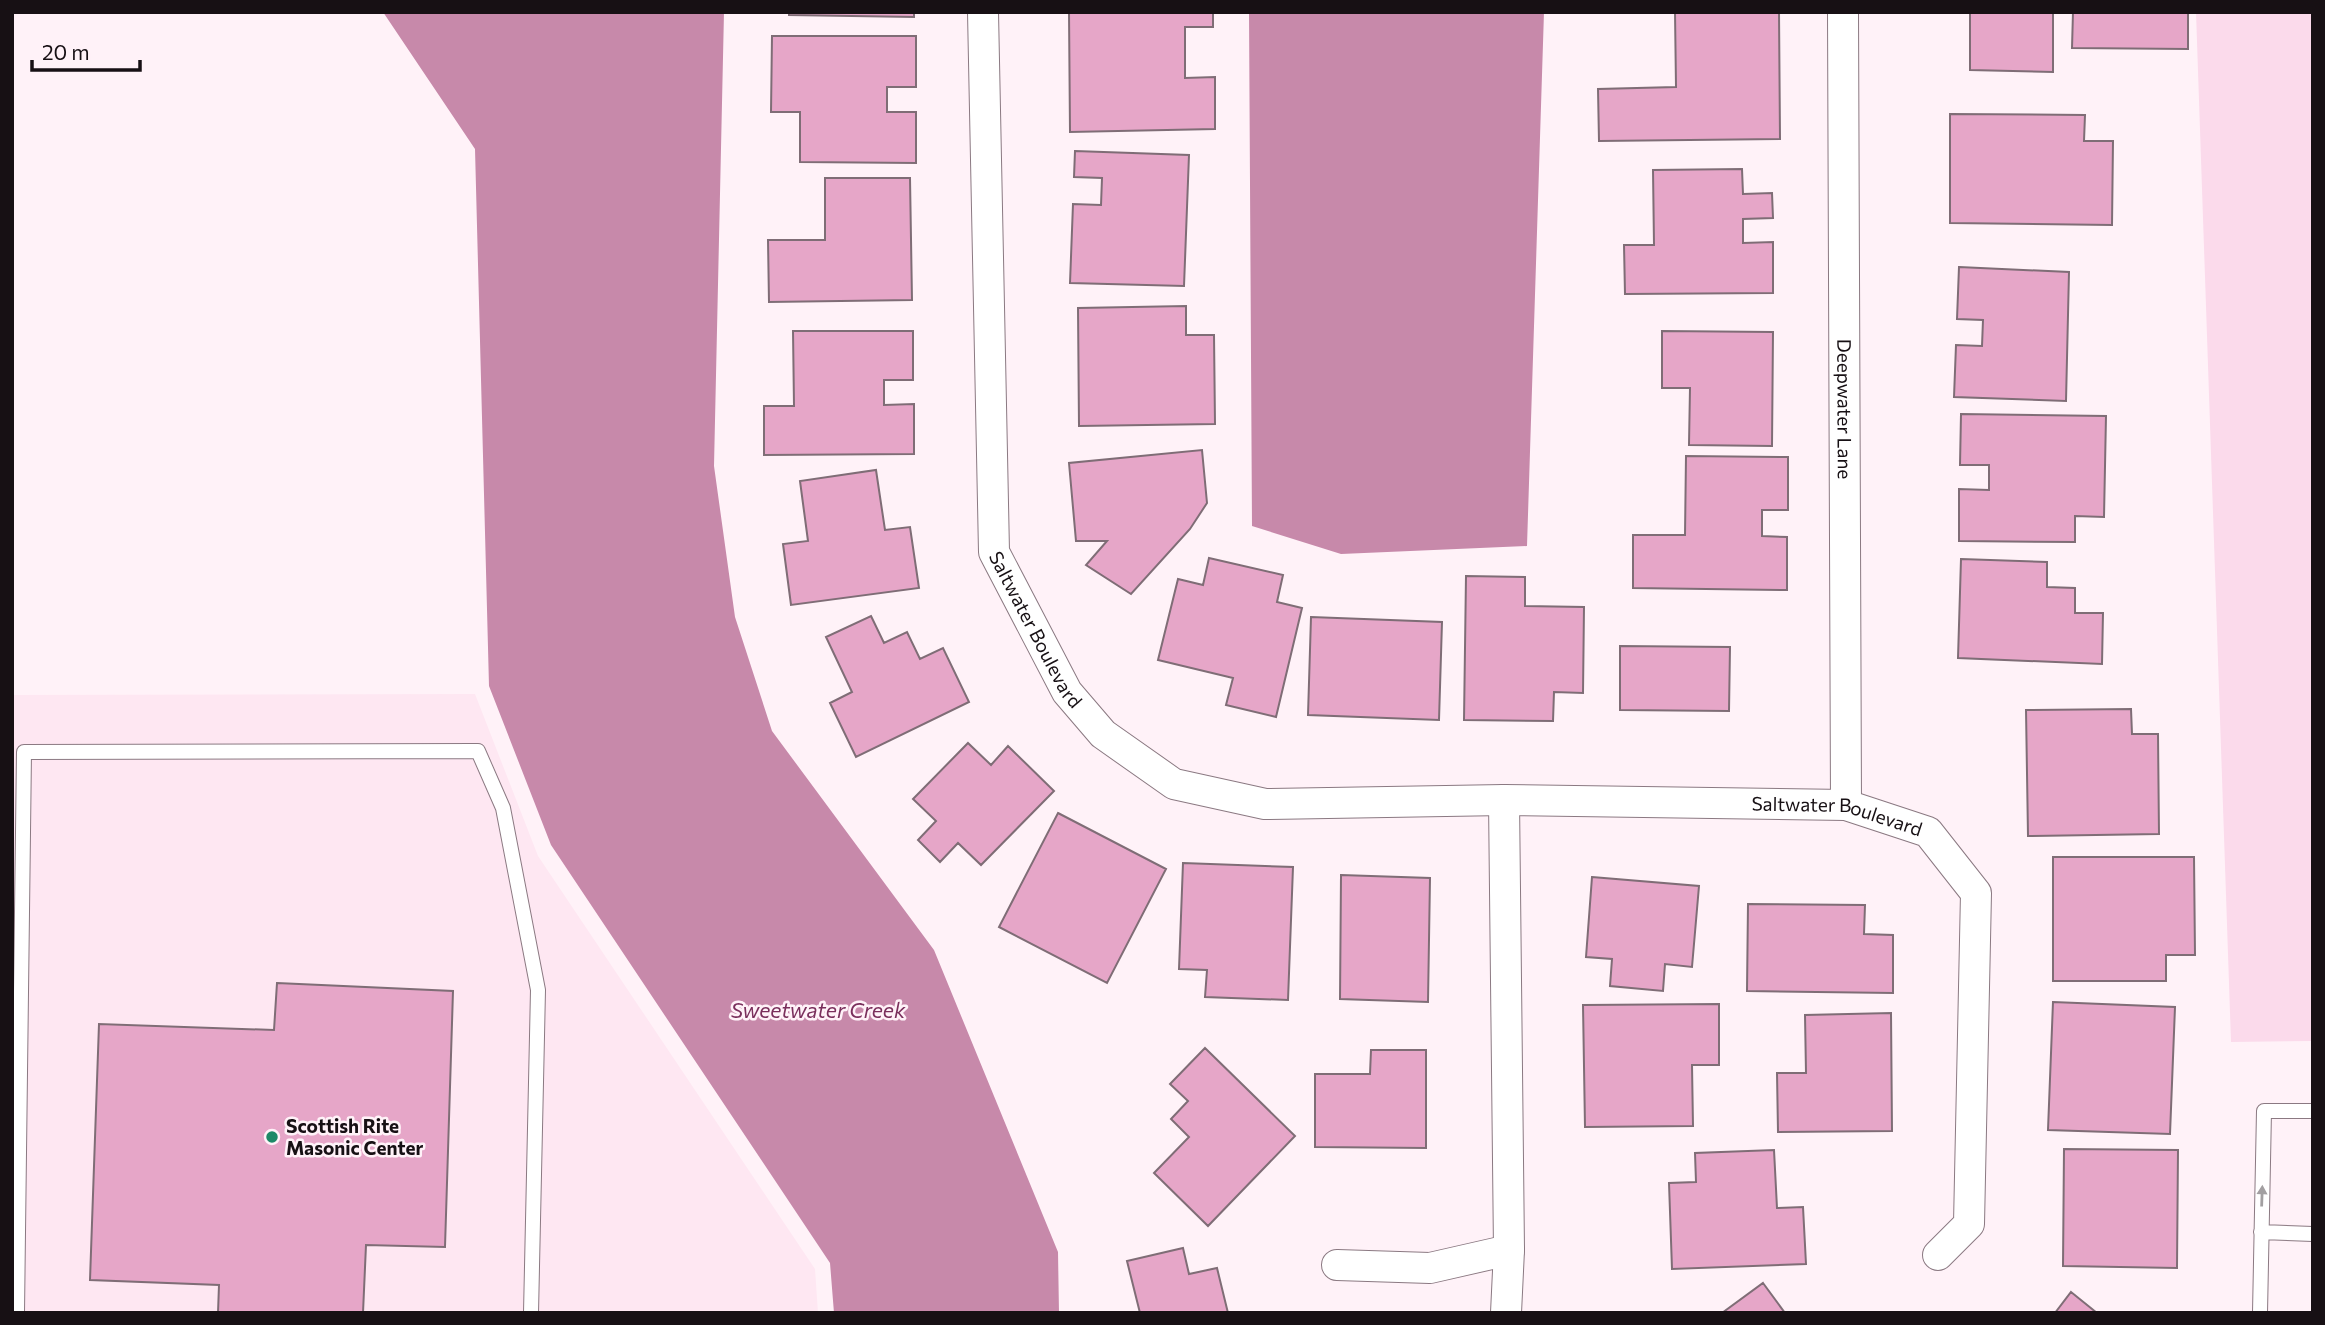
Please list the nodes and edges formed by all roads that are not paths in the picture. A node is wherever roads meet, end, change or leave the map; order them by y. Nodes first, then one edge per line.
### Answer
1 (983, 12) edge
2 (1843, 12) edge
3 (1504, 800) junction
4 (1846, 805) junction
5 (2313, 1111) edge
6 (2261, 1232) junction
7 (2313, 1234) edge
8 (1508, 1250) junction
9 (1938, 1255) dead end
10 (1337, 1265) dead end
11 (17, 1313) edge
12 (531, 1313) edge
13 (1506, 1313) edge
14 (2260, 1313) edge

1 - 3 street, Saltwater Boulevard
2 - 4 street, Deepwater Lane
3 - 4 street, Saltwater Boulevard
3 - 8 street
4 - 9 street, Saltwater Boulevard
6 -> 5 lane
6 - 7 lane
6 - 14 lane
8 - 10 street
8 - 13 street
11 - 12 lane

